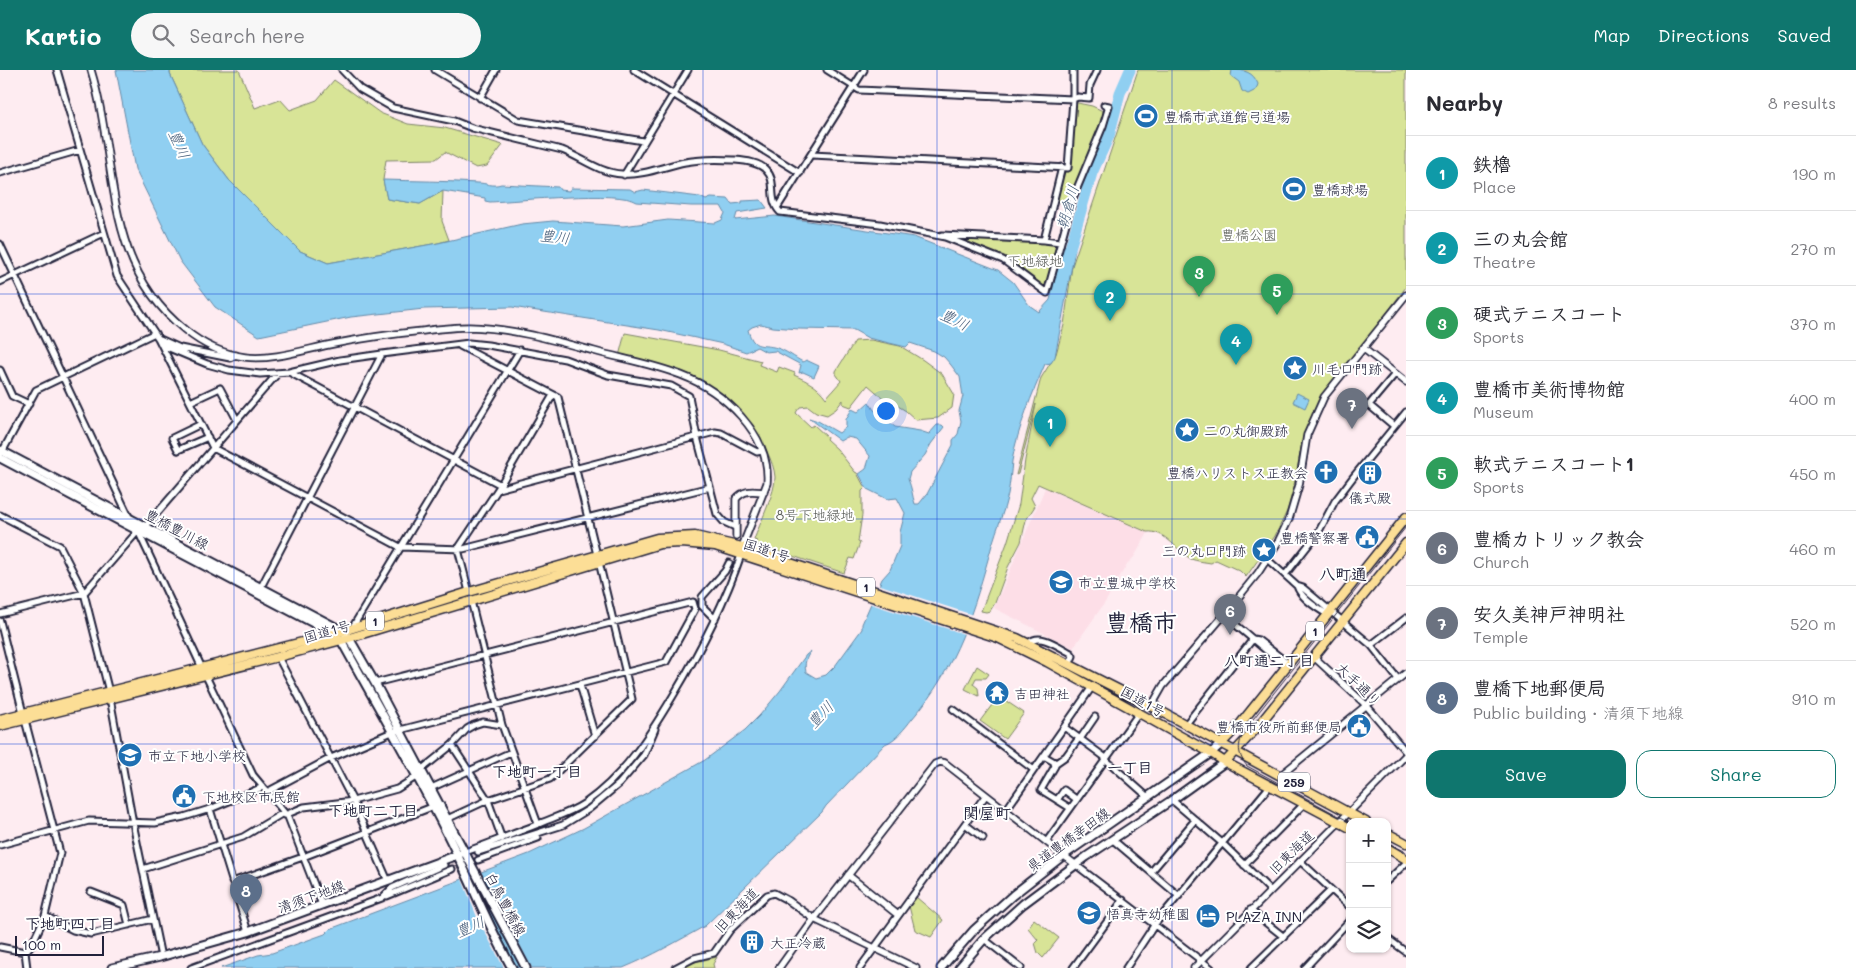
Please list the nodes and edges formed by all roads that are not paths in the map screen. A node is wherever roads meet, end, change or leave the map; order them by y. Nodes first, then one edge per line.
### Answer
1 (57, 70) edge
2 (91, 70) edge
3 (342, 70) edge
4 (435, 70) edge
5 (496, 70) edge
6 (634, 70) edge
7 (688, 70) edge
8 (827, 70) edge
9 (864, 70) edge
10 (1074, 70) edge
11 (1097, 70) edge
12 (854, 86) junction
13 (673, 94) junction
14 (480, 98) junction
15 (1073, 99) junction
16 (1104, 105) dead end
17 (644, 141) junction
18 (80, 150) junction
19 (812, 156) junction
20 (1062, 167) junction
21 (0, 173) edge
22 (800, 173) junction
23 (624, 175) junction
24 (777, 208) junction
25 (104, 233) junction
26 (931, 234) junction
27 (1044, 240) junction
28 (1060, 242) junction
29 (0, 244) edge
30 (16, 275) junction
31 (0, 282) edge
32 (1406, 295) edge
33 (156, 335) junction
34 (162, 345) junction
35 (460, 345) junction
36 (1364, 349) junction
37 (520, 350) junction
38 (382, 354) junction
39 (236, 355) junction
40 (0, 370) edge
41 (507, 371) junction
42 (288, 372) junction
43 (278, 374) junction
44 (1395, 374) junction
45 (64, 376) junction
46 (1406, 382) edge
47 (553, 395) junction
48 (190, 402) junction
49 (29, 404) junction
50 (354, 407) junction
51 (1406, 412) edge
52 (237, 420) junction
53 (201, 424) junction
54 (1394, 426) junction
55 (697, 436) junction
56 (208, 437) junction
57 (213, 448) junction
58 (762, 451) junction
59 (1, 454) edge
60 (453, 460) junction
61 (576, 469) junction
62 (499, 487) junction
63 (710, 487) junction
64 (764, 492) junction
65 (307, 498) junction
66 (0, 514) edge
67 (587, 517) junction
68 (1406, 517) edge
69 (6, 518) junction
70 (131, 519) junction
71 (0, 523) edge
72 (736, 527) junction
73 (142, 529) junction
74 (736, 536) tunnel mouth
75 (1405, 546) edge
76 (400, 547) junction
77 (458, 549) junction
78 (745, 552) junction
79 (598, 559) junction
80 (1267, 559) junction
81 (729, 563) tunnel mouth
82 (1285, 575) junction
83 (261, 587) junction
84 (468, 592) junction
85 (84, 593) junction
86 (471, 601) junction
87 (1329, 613) junction
88 (0, 614) edge
89 (1224, 615) junction
90 (1406, 618) edge
91 (715, 619) junction
92 (0, 621) edge
93 (614, 622) junction
94 (1342, 622) junction
95 (352, 628) junction
96 (982, 628) junction
97 (343, 631) junction
98 (334, 634) junction
99 (349, 638) junction
100 (1253, 638) junction
101 (341, 640) junction
102 (1371, 645) junction
103 (484, 654) junction
104 (278, 657) junction
105 (1314, 657) junction
106 (1287, 666) junction
107 (203, 671) junction
108 (626, 673) junction
109 (1406, 673) edge
110 (1398, 679) junction
111 (375, 683) junction
112 (580, 685) junction
113 (1092, 687) junction
114 (109, 695) junction
115 (496, 705) junction
116 (1366, 705) junction
117 (1155, 708) junction
118 (953, 709) dead end
119 (1139, 713) junction
120 (24, 716) junction
121 (1095, 717) dead end
122 (0, 719) edge
123 (1186, 724) junction
124 (502, 725) junction
125 (0, 726) edge
126 (655, 726) junction
127 (1064, 727) junction
128 (396, 731) junction
129 (595, 736) junction
130 (1079, 738) junction
131 (1221, 744) junction
132 (452, 745) junction
133 (1236, 751) junction
134 (511, 752) junction
135 (1212, 753) junction
136 (1406, 754) edge
137 (1044, 756) junction
138 (331, 758) junction
139 (1105, 758) junction
140 (1225, 762) junction
141 (1054, 763) junction
142 (420, 770) junction
143 (1034, 770) junction
144 (469, 771) junction
145 (1281, 775) junction
146 (416, 777) junction
147 (263, 787) junction
148 (1269, 787) junction
149 (431, 788) junction
150 (524, 788) junction
151 (267, 792) junction
152 (986, 795) junction
153 (1148, 797) junction
154 (1076, 799) junction
155 (488, 800) junction
156 (1057, 800) junction
157 (1172, 800) junction
158 (353, 801) junction
159 (1302, 805) junction
160 (432, 807) junction
161 (1070, 808) junction
162 (210, 810) junction
163 (1006, 810) junction
164 (1350, 813) junction
165 (284, 814) junction
166 (1359, 818) edge
167 (446, 819) junction
168 (1195, 820) junction
169 (1339, 822) junction
170 (133, 823) junction
171 (538, 824) junction
172 (965, 824) junction
173 (1346, 826) edge
174 (53, 831) junction
175 (368, 832) junction
176 (537, 834) junction
177 (1391, 835) edge
178 (983, 838) dead end
179 (502, 839) junction
180 (1113, 840) junction
181 (1047, 841) junction
182 (1222, 843) junction
183 (222, 844) junction
184 (1406, 844) edge
185 (0, 845) edge
186 (1391, 850) edge
187 (465, 852) junction
188 (478, 852) tunnel mouth
189 (457, 854) junction
190 (1064, 856) junction
191 (304, 857) junction
192 (1406, 858) edge
193 (478, 860) tunnel mouth
194 (1300, 861) junction
195 (1406, 862) edge
196 (444, 865) tunnel mouth
197 (1076, 865) junction
198 (1244, 865) junction
199 (143, 869) junction
200 (452, 869) dead end
201 (1151, 872) junction
202 (848, 875) junction
203 (1391, 877) edge
204 (388, 881) junction
205 (232, 882) junction
206 (1270, 890) junction
207 (1331, 890) junction
208 (91, 892) dead end
209 (1179, 896) junction
210 (382, 898) junction
211 (1123, 900) junction
212 (789, 901) joint
213 (1346, 903) edge
214 (322, 905) junction
215 (1250, 910) junction
216 (898, 914) junction
217 (45, 916) junction
218 (153, 918) junction
219 (814, 919) junction
220 (1155, 924) junction
221 (1346, 924) edge
222 (129, 925) junction
223 (248, 932) junction
224 (1284, 936) junction
225 (984, 939) junction
226 (1391, 941) edge
227 (0, 947) edge
228 (875, 948) junction
229 (25, 952) junction
230 (1406, 952) edge
231 (161, 957) junction
232 (1200, 960) junction
233 (28, 968) edge
234 (112, 968) edge
235 (191, 968) edge
236 (512, 968) edge
237 (526, 968) edge
238 (675, 968) edge
239 (779, 968) edge
240 (860, 968) edge
241 (916, 968) edge
242 (941, 968) edge
243 (959, 968) edge
244 (1021, 968) edge
245 (1073, 968) edge
246 (1126, 968) edge
247 (1194, 968) edge
248 (1211, 968) edge
249 (1251, 968) edge
250 (1305, 968) edge

1 - 18 street
2 - 39 street
3 - 23 street
4 - 14 street
5 - 14 street
6 - 13 street
7 - 13 street
8 - 12 street
9 - 12 street
10 - 15 street
11 - 15 street
12 - 15 street
12 - 19 street
13 - 17 street
13 - 22 street
14 - 17 street
15 - 20 street
16 - 28 street
17 - 23 street
18 - 21 street
18 - 25 street
19 - 20 street
19 - 22 street
20 - 27 street
22 - 24 street
23 - 24 street
24 - 26 street
25 - 30 street
25 - 33 street
26 - 27 street
26 - 28 street
27 - 28 street
29 - 30 street
30 - 31 street
30 - 45 street
32 - 36 street
33 - 34 street
33 - 39 street
33 - 45 street
34 - 43 street
34 - 48 street
35 - 37 street
35 - 38 street
35 - 41 street
36 - 44 street
36 - 80 street
37 - 41 street
37 - 55 street
38 - 42 street
38 - 50 street
39 - 58 street
40 - 49 street
41 - 47 street
41 - 60 street
42 - 43 street
42 - 50 street
43 - 52 street
44 - 46 street
44 - 54 street
45 - 49 street
45 - 70 street
47 - 61 street
47 - 62 street
48 - 52 street
48 - 53 street
49 - 59 street
50 - 60 street
50 - 65 street
51 - 54 street
52 - 57 street
53 - 56 street
53 - 56 street
54 - 82 street
55 - 58 street
55 - 61 street
55 - 63 street
56 - 57 street
57 - 65 street
57 - 73 street
58 - 64 street
59 - 70 main road, 豊橋豊川線
59 - 73 main road, 豊橋豊川線
60 - 62 street
60 - 76 street
61 - 62 street
61 - 67 street
62 - 77 street
63 - 67 street
63 - 72 street
64 - 72 street
64 - 78 street
65 - 76 street
65 - 83 street
66 - 69 street
67 - 77 street
67 - 79 street
68 - 87 highway, 1
69 - 71 street
69 - 85 street
70 - 73 main road, 豊橋豊川線
72 - 74 street
73 - 83 main road, 豊橋豊川線
73 - 85 street
73 - 98 main road, 豊橋豊川線
73 - 107 street
75 - 94 highway, 1
76 - 77 street
76 - 95 street
77 - 84 street
78 - 79 highway, 国道1号 / 1
78 - 91 street
78 - 96 highway, 国道1号 / 1
79 - 84 highway, 国道1号 / 1
79 - 86 highway, 国道1号 / 1
79 - 93 street
80 - 82 street
80 - 89 street
81 - 91 street
82 - 87 street
83 - 97 main road, 豊橋豊川線
84 - 95 highway, 国道1号 / 1
85 - 88 street
85 - 114 street
86 - 99 highway, 国道1号 / 1
86 - 103 street
87 - 94 street
87 - 106 highway, 1
89 - 100 street
89 - 117 street
90 - 102 street
91 - 126 street
92 - 120 street
93 - 103 street
93 - 108 street
93 - 108 street
94 - 102 street
94 - 105 highway, 1
95 - 97 highway, 国道1号 / 1
96 - 113 highway, 国道1号 / 1
96 - 117 highway, 国道1号 / 1
97 - 98 highway, 国道1号 / 1
97 - 99 main road
98 - 101 main road
98 - 107 highway, 国道1号 / 1
99 - 101 highway, 国道1号 / 1
99 - 111 main road
100 - 106 street
100 - 123 street
101 - 104 highway, 国道1号 / 1
101 - 128 main road
102 - 110 street
103 - 111 street
103 - 115 street
104 - 107 highway, 国道1号 / 1
104 - 138 street
105 - 116 street, 大手通り
105 - 133 highway, 1
106 - 131 highway, 1
107 - 114 highway, 国道1号 / 1
107 - 147 street
108 - 112 street
108 - 129 street
109 - 110 street
110 - 116 street
111 - 128 main road
112 - 115 street
112 - 129 street
113 - 119 highway, 国道1号 / 1
113 - 127 street
114 - 120 highway, 国道1号 / 1
114 - 170 street
115 - 124 street
115 - 128 street
116 - 136 street, 大手通り
116 - 145 street
117 - 123 highway, 国道1号 / 1
118 - 143 street
119 - 135 highway, 国道1号 / 1
119 - 139 street
120 - 122 highway, 国道1号 / 1
120 - 125 highway, 国道1号 / 1
120 - 174 street
121 - 130 street
123 - 131 highway, 国道1号 / 1
124 - 132 street
124 - 134 street
126 - 171 street
126 - 176 street
127 - 130 street
127 - 137 street
128 - 138 street
128 - 142 main road
128 - 146 main road
129 - 150 street
130 - 139 street
130 - 141 street
131 - 133 highway, 259
131 - 135 main road, 県道豊橋幸田線
132 - 142 street
132 - 144 street
133 - 140 highway, 1
133 - 145 highway, 259
134 - 144 street
134 - 150 street
135 - 140 highway, 国道1号 / 1
135 - 153 main road, 県道豊橋幸田線
136 - 164 street, 旧東海道
137 - 141 street
137 - 143 street
138 - 151 street
138 - 158 street
139 - 153 street
139 - 154 street
140 - 148 highway, 259
140 - 157 main road, 県道豊橋幸田線
141 - 156 street
142 - 149 main road
143 - 163 street
144 - 149 street
144 - 155 street
145 - 164 highway, 259
146 - 158 street
146 - 160 main road
147 - 151 street
147 - 162 street
148 - 159 highway, 259
148 - 182 street
149 - 167 main road
150 - 155 street
150 - 171 street
151 - 165 street
152 - 163 street
152 - 172 street
152 - 202 street
153 - 190 main road, 県道豊橋幸田線
154 - 156 street
154 - 161 street
155 - 167 street
155 - 179 street
156 - 161 street
157 - 168 street
157 - 180 main road, 県道豊橋幸田線
158 - 165 street
158 - 175 street
159 - 169 highway, 259
159 - 198 street
160 - 175 street
160 - 189 main road
161 - 181 street
162 - 170 street
162 - 183 street
163 - 181 street
164 - 166 highway, 259
164 - 169 street, 旧東海道
165 - 183 street
165 - 191 street
167 - 187 main road
168 - 182 street
168 - 201 street
169 - 173 highway, 259
169 - 194 street, 旧東海道
170 - 174 street
170 - 199 street
171 - 179 street
172 - 178 street
172 - 216 street
174 - 185 street
174 - 217 street
175 - 191 street
175 - 204 street
176 - 188 street
176 - 193 street
177 - 184 highway
179 - 187 street
180 - 197 main road, 県道豊橋幸田線
180 - 201 street
181 - 190 street
182 - 198 street
182 - 209 street
183 - 199 street
183 - 205 street
186 - 192 highway
187 - 189 main road, 清須下地線
187 - 237 main road, 白鳥豊橋線
189 - 204 main road, 清須下地線
189 - 236 main road, 白鳥豊橋線
190 - 197 street
190 - 242 main road, 県道豊橋幸田線
191 - 205 street
191 - 214 street
194 - 206 street, 旧東海道
194 - 207 street
195 - 203 street
196 - 210 street
197 - 211 street
197 - 225 main road, 県道豊橋幸田線
198 - 206 street
199 - 218 street
200 - 210 street
201 - 209 street
202 - 216 street
202 - 219 street
204 - 214 main road, 清須下地線
205 - 223 street
206 - 215 street, 旧東海道
207 - 213 street
207 - 224 street
208 - 222 street
209 - 220 street
210 - 235 street
211 - 220 street
211 - 245 street
212 - 219 street, 旧東海道
212 - 238 street, 旧東海道
214 - 223 main road, 清須下地線
215 - 224 street
215 - 232 street, 旧東海道
216 - 228 street
217 - 222 street
217 - 229 street
218 - 222 street
218 - 231 street
219 - 228 street, 旧東海道
219 - 239 street
220 - 232 street
220 - 246 street
221 - 250 street
223 - 231 main road, 清須下地線
224 - 249 street
225 - 243 main road, 県道豊橋幸田線
225 - 244 street
226 - 230 street
227 - 229 street
228 - 240 street
228 - 241 street, 旧東海道
229 - 233 street
231 - 234 main road, 清須下地線
232 - 247 street, 旧東海道
232 - 248 street

